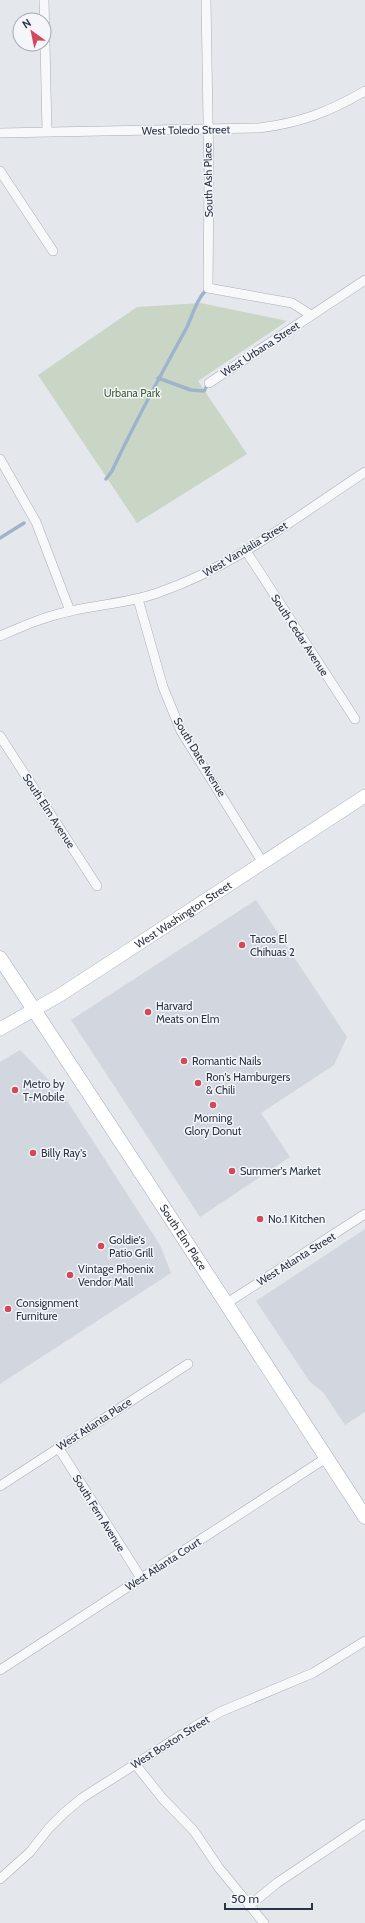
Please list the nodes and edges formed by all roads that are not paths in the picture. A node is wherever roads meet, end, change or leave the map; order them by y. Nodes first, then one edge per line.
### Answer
1 (44, 0) edge
2 (206, 0) edge
3 (365, 91) edge
4 (207, 130) junction
5 (47, 131) junction
6 (0, 133) edge
7 (0, 170) edge
8 (53, 251) dead end
9 (365, 280) edge
10 (208, 288) joint
11 (311, 315) junction
12 (208, 383) dead end
13 (0, 459) edge
14 (365, 472) edge
15 (246, 551) junction
16 (138, 599) junction
17 (70, 611) junction
18 (0, 636) edge
19 (355, 719) dead end
20 (0, 736) edge
21 (365, 796) edge
22 (263, 863) junction
23 (97, 886) dead end
24 (0, 958) edge
25 (34, 1010) junction
26 (0, 1029) edge
27 (365, 1214) edge
28 (227, 1303) junction
29 (188, 1364) dead end
30 (58, 1447) junction
31 (326, 1458) junction
32 (0, 1486) edge
33 (365, 1517) edge
34 (141, 1578) junction
35 (365, 1641) edge
36 (0, 1670) edge
37 (135, 1764) junction
38 (365, 1824) edge
39 (0, 1879) edge
40 (249, 1906) junction
41 (264, 1923) edge

1 - 5 street
2 - 4 street, South Ash Place
3 - 4 street, West Toledo Street
4 - 5 street, West Toledo Street
4 - 10 street, South Ash Place
5 - 6 street, West Toledo Street
7 - 8 street
9 - 11 street, West Urbana Street
10 - 11 street, West Urbana Street
11 - 12 street, West Urbana Street
13 - 17 street
14 - 15 street, West Vandalia Street
15 - 16 street, West Vandalia Street
15 - 19 street, South Cedar Avenue
16 - 17 street, West Vandalia Street
16 - 22 street, South Date Avenue
17 - 18 street, West Vandalia Street
20 - 23 street, South Elm Avenue
21 - 22 main road, West Washington Street
22 - 25 main road, West Washington Street
24 - 25 main road, South Elm Place
25 - 26 main road, West Washington Street
25 - 28 main road, South Elm Place
27 - 28 street, West Atlanta Street
28 - 31 main road, South Elm Place
29 - 30 street, West Atlanta Place
30 - 32 street, West Atlanta Place
30 - 34 street, South Fern Avenue
31 - 33 main road, South Elm Place
31 - 34 street, West Atlanta Court
34 - 36 street, West Atlanta Court
35 - 37 street, West Boston Street
37 - 39 street, West Boston Street
37 - 40 street
38 - 40 street
40 - 41 street

